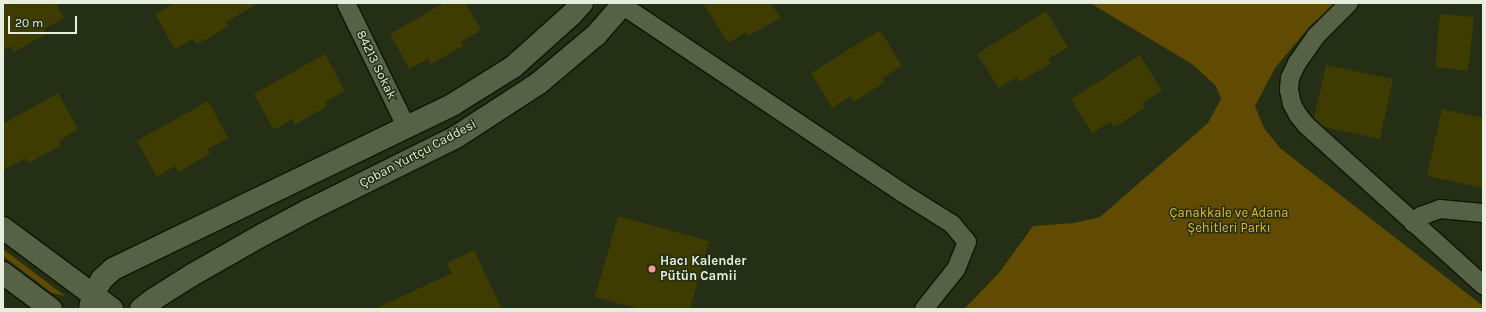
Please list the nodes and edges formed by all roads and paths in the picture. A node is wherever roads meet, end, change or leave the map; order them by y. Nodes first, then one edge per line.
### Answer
1 (346, 3) edge
2 (582, 3) edge
3 (1349, 3) edge
4 (623, 4) edge
5 (406, 126) junction
6 (1483, 214) edge
7 (1413, 223) junction
8 (3, 228) edge
9 (3, 273) edge
10 (1483, 285) edge
11 (92, 302) edge
12 (52, 309) edge
13 (112, 309) edge
14 (141, 309) edge
15 (924, 309) edge

1 - 5 street, 84213 Sokak
2 - 5 main road
3 - 7 street
4 - 14 main road, Çoban Yurtçu Caddesi
4 - 15 street
5 - 11 main road
6 - 7 street
7 - 10 street
8 - 11 main road
9 - 12 main road
11 - 13 main road

